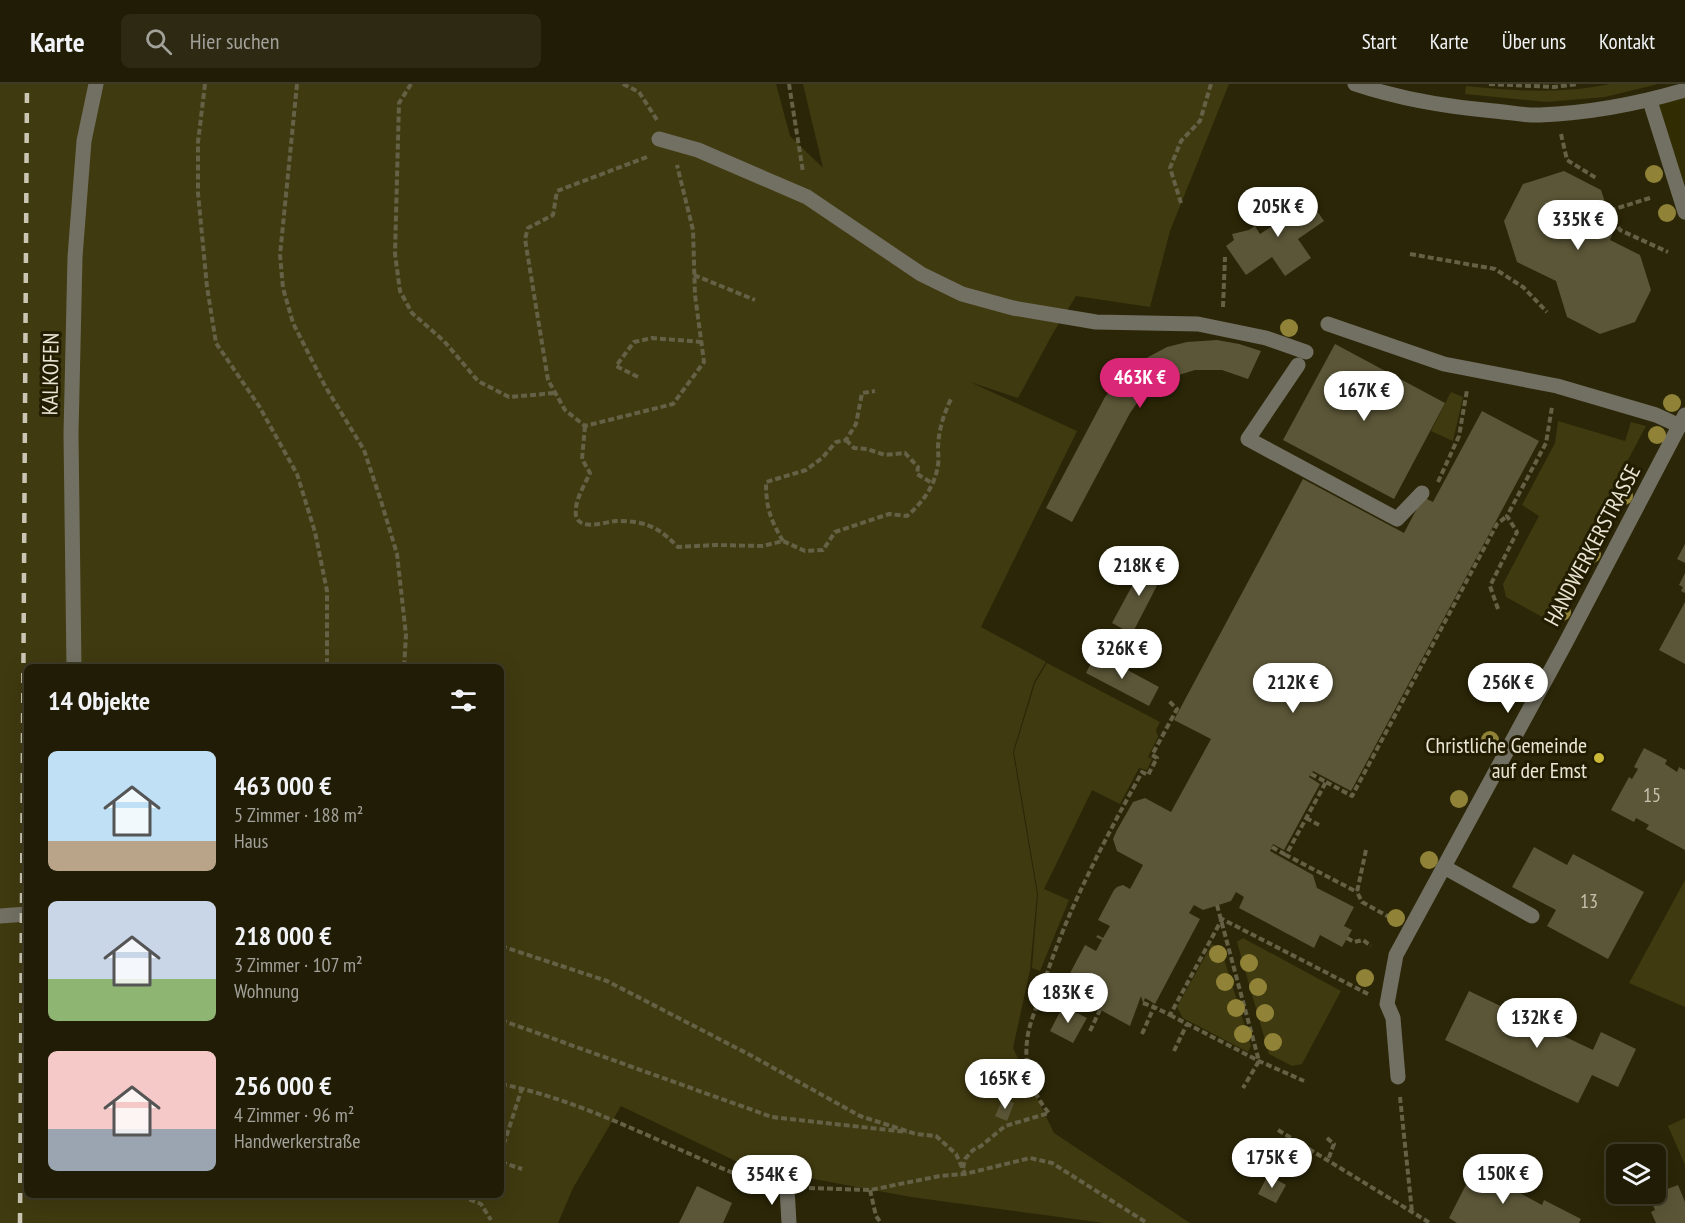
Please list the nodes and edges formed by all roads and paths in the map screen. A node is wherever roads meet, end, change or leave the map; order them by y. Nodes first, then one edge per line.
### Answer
1 (96, 84) edge
2 (205, 84) edge
3 (297, 84) edge
4 (411, 84) edge
5 (623, 84) edge
6 (789, 84) edge
7 (1210, 84) edge
8 (1355, 84) edge
9 (1491, 84) edge
10 (1578, 84) edge
11 (1553, 85) edge
12 (1685, 90) edge
13 (1650, 100) junction
14 (1561, 133) dead end
15 (668, 143) junction
16 (1596, 178) dead end
17 (807, 196) junction
18 (1650, 198) dead end
19 (1181, 203) dead end
20 (1685, 212) edge
21 (1668, 252) dead end
22 (1410, 254) dead end
23 (1225, 257) dead end
24 (694, 275) junction
25 (755, 300) dead end
26 (1547, 312) dead end
27 (1328, 324) dead end
28 (1222, 329) junction
29 (701, 342) junction
30 (1472, 369) junction
31 (638, 377) dead end
32 (1557, 386) junction
33 (875, 391) dead end
34 (555, 393) junction
35 (952, 398) dead end
36 (1682, 421) edge
37 (585, 426) junction
38 (846, 440) junction
39 (932, 483) junction
40 (1422, 493) joint
41 (1507, 516) junction
42 (783, 540) junction
43 (1498, 609) dead end
44 (75, 664) edge
45 (327, 664) edge
46 (404, 664) edge
47 (1168, 700) dead end
48 (1311, 774) dead end
49 (1326, 782) junction
50 (1306, 819) junction
51 (1319, 825) dead end
52 (1272, 848) dead end
53 (1366, 850) dead end
54 (1286, 855) junction
55 (1444, 867) junction
56 (1357, 892) junction
57 (1217, 905) dead end
58 (24, 914) edge
59 (0, 915) edge
60 (1532, 916) dead end
61 (1222, 919) junction
62 (1411, 927) junction
63 (1347, 938) dead end
64 (1371, 946) dead end
65 (504, 947) edge
66 (1346, 983) dead end
67 (1143, 1003) dead end
68 (1154, 1007) junction
69 (1100, 1010) dead end
70 (1170, 1015) junction
71 (504, 1021) edge
72 (1188, 1024) junction
73 (1090, 1031) dead end
74 (1142, 1034) dead end
75 (1174, 1051) dead end
76 (1259, 1061) junction
77 (1398, 1077) joint
78 (1304, 1081) dead end
79 (504, 1085) edge
80 (522, 1088) junction
81 (1243, 1088) dead end
82 (1278, 1131) dead end
83 (916, 1134) junction
84 (1328, 1138) dead end
85 (504, 1144) edge
86 (1328, 1160) junction
87 (504, 1163) edge
88 (963, 1168) junction
89 (522, 1169) dead end
90 (965, 1174) junction
91 (788, 1188) junction
92 (870, 1190) junction
93 (466, 1198) edge
94 (1412, 1213) junction
95 (491, 1220) dead end
96 (789, 1223) edge
97 (881, 1223) edge
98 (1147, 1223) edge
99 (1430, 1223) edge

1 - 44 street, KALKOFEN
2 - 45 path
3 - 46 path
4 - 34 path
5 - 15 path
6 - 17 path
7 - 19 path
8 - 13 street
9 - 11 path
10 - 11 path
12 - 13 street
13 - 20 street
14 - 16 path
15 - 17 street
15 - 24 path
15 - 34 path
17 - 28 street
18 - 21 path
22 - 26 path
23 - 28 path
24 - 25 path
24 - 29 path
27 - 30 street
28 - 40 street
29 - 31 path
29 - 37 path
30 - 32 street
30 - 40 path
32 - 36 street
32 - 41 path
33 - 38 path
34 - 37 path
35 - 39 path
36 - 55 street, HANDWERKERSTRASSE
37 - 42 path
38 - 39 path
38 - 42 path
39 - 42 path
41 - 43 path
41 - 49 path
47 - 88 path
48 - 49 path
49 - 50 path
50 - 51 path
50 - 54 path
52 - 54 path
53 - 56 path
54 - 56 path
55 - 60 street
55 - 62 street, HANDWERKERSTRASSE
56 - 62 path
57 - 61 path
58 - 59 street
61 - 66 path
61 - 70 path
61 - 76 path
62 - 77 street, HANDWERKERSTRASSE
63 - 64 path
65 - 83 path
67 - 68 path
68 - 70 path
68 - 74 path
69 - 73 path
70 - 72 path
71 - 83 path
72 - 75 path
72 - 76 path
76 - 78 path
76 - 81 path
77 - 94 path
79 - 80 path
80 - 85 path
80 - 91 path
82 - 86 path
83 - 88 path
84 - 86 path
86 - 94 path
87 - 89 path
88 - 90 path
90 - 92 path
90 - 98 path
91 - 92 path
91 - 96 street
92 - 97 path
93 - 95 path
94 - 99 path

